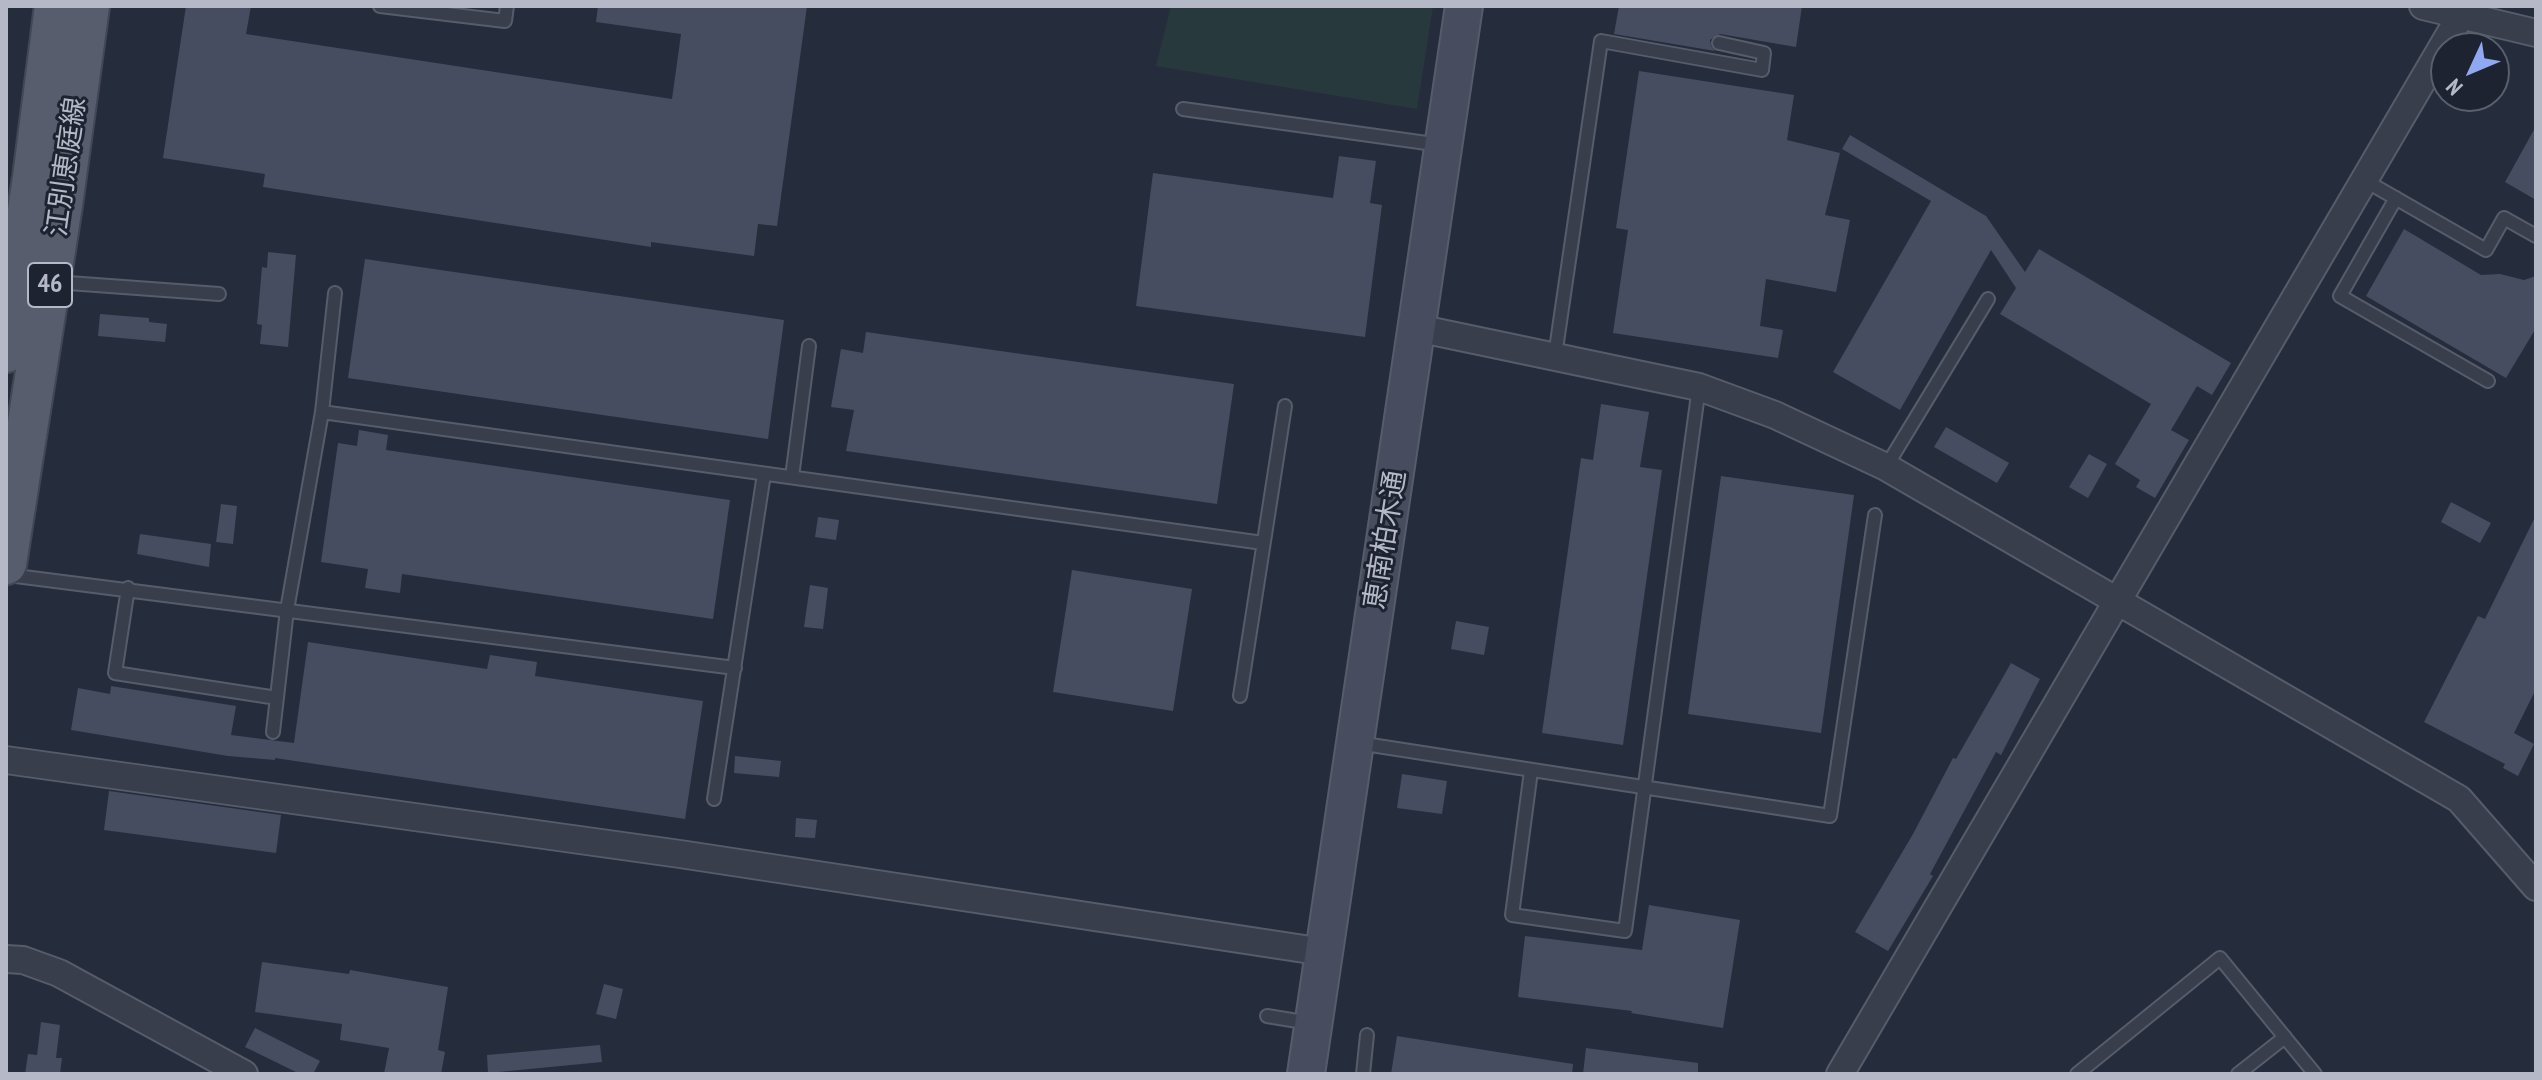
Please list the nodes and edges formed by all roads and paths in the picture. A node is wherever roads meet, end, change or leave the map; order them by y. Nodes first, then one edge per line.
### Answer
1 (55, 6) edge
2 (89, 6) edge
3 (380, 6) edge
4 (507, 6) edge
5 (1464, 6) edge
6 (2423, 6) edge
7 (2461, 15) junction
8 (2536, 33) edge
9 (1719, 43) dead end
10 (1183, 109) dead end
11 (1444, 146) junction
12 (2364, 180) junction
13 (2396, 198) junction
14 (2536, 236) edge
15 (24, 288) edge
16 (335, 293) dead end
17 (219, 294) dead end
18 (1988, 299) dead end
19 (1417, 328) junction
20 (809, 346) dead end
21 (6, 352) edge
22 (1555, 356) junction
23 (2488, 381) dead end
24 (1699, 387) junction
25 (1285, 406) dead end
26 (322, 412) junction
27 (1886, 467) junction
28 (764, 474) junction
29 (792, 477) junction
30 (1875, 515) dead end
31 (1263, 543) junction
32 (6, 564) edge
33 (6, 575) edge
34 (128, 588) junction
35 (2118, 599) junction
36 (287, 610) junction
37 (735, 668) junction
38 (1240, 696) dead end
39 (277, 698) junction
40 (273, 732) dead end
41 (1355, 742) junction
42 (6, 760) edge
43 (1531, 771) junction
44 (1645, 789) junction
45 (714, 799) dead end
46 (2536, 887) edge
47 (1324, 952) junction
48 (6, 959) edge
49 (1267, 1016) dead end
50 (1313, 1024) junction
51 (1367, 1035) dead end
52 (2285, 1037) junction
53 (244, 1074) edge
54 (1306, 1074) edge
55 (1363, 1074) edge
56 (1840, 1074) edge
57 (2077, 1074) edge
58 (2238, 1074) edge
59 (2315, 1074) edge

1 - 15 main road, 江別恵庭線 / 46
2 - 15 main road, 江別恵庭線 / 46
3 - 4 lane
5 - 11 street, 恵南柏木通
6 - 7 street
7 - 8 street
7 - 12 street
9 - 22 lane
10 - 11 lane
11 - 19 street, 恵南柏木通
12 - 13 lane
12 - 35 street
13 - 14 lane
13 - 23 lane
15 - 17 lane
15 - 21 main road, 江別恵庭線 / 46
15 - 32 main road, 江別恵庭線 / 46
16 - 26 lane
18 - 27 lane
19 - 22 street
19 - 41 street, 恵南柏木通
20 - 29 lane
22 - 24 street
24 - 27 street
24 - 44 lane
25 - 31 lane
26 - 28 lane
26 - 36 lane
27 - 35 street
28 - 29 lane
28 - 37 lane
29 - 31 lane
30 - 44 lane
31 - 38 lane
33 - 34 lane
34 - 36 lane
34 - 39 lane
35 - 46 street
35 - 56 street
36 - 37 lane
36 - 39 lane
37 - 45 lane
39 - 40 lane
41 - 43 lane
41 - 47 street, 恵南柏木通
42 - 47 street
43 - 44 lane
43 - 44 lane
47 - 50 street, 恵南柏木通
48 - 53 street
49 - 50 lane
50 - 54 street, 恵南柏木通
51 - 55 lane
52 - 57 lane
52 - 58 lane
52 - 59 lane

